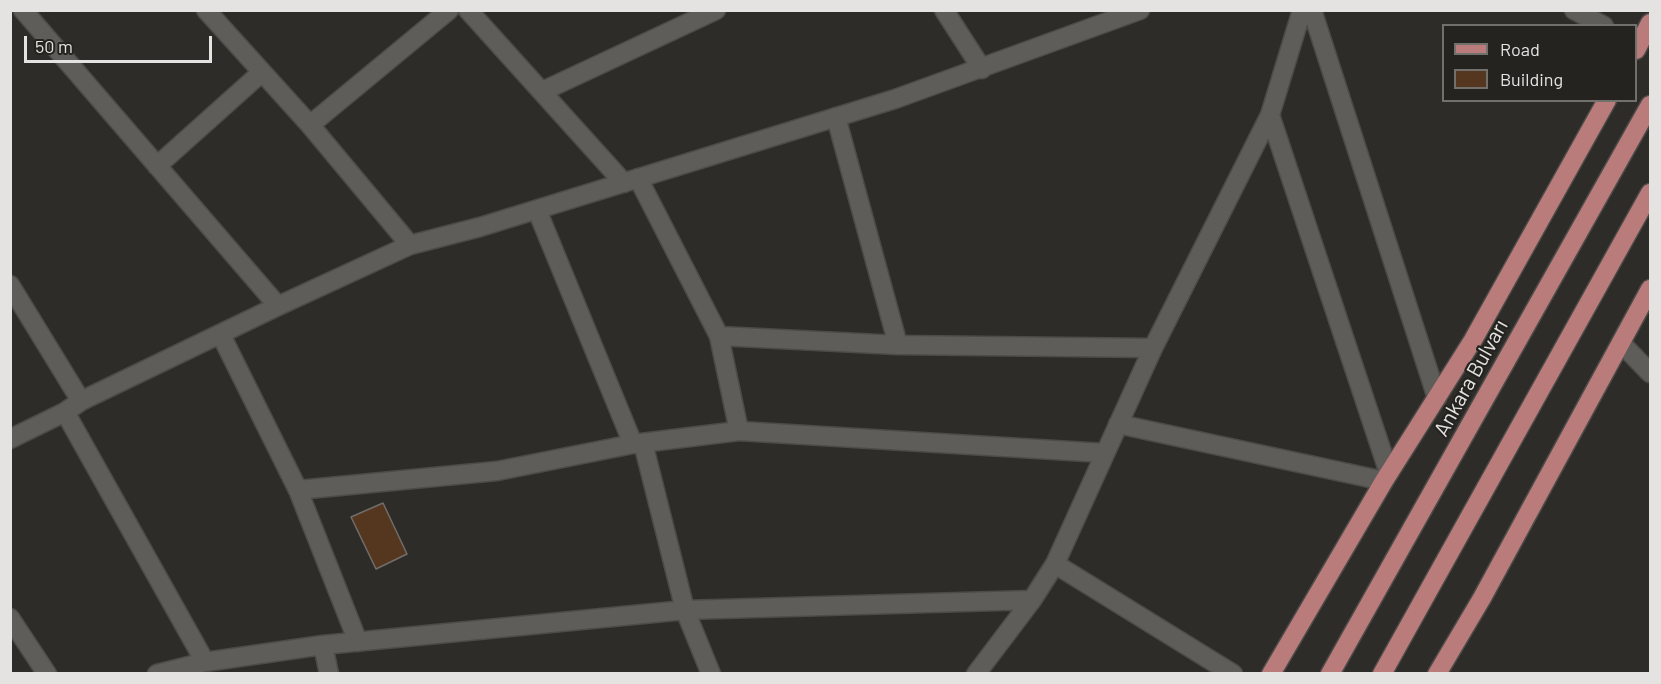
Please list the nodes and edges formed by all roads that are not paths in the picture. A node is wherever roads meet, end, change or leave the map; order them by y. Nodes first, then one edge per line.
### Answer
1 (23, 10) edge
2 (206, 10) edge
3 (449, 10) edge
4 (468, 10) edge
5 (716, 10) edge
6 (944, 10) edge
7 (1140, 10) edge
8 (1302, 10) edge
9 (1312, 10) edge
10 (1574, 10) edge
11 (1650, 23) edge
12 (1600, 24) edge
13 (1637, 45) edge
14 (982, 69) junction
15 (262, 72) junction
16 (543, 91) junction
17 (1606, 102) edge
18 (1650, 105) edge
19 (1270, 115) junction
20 (836, 117) junction
21 (310, 125) junction
22 (157, 166) junction
23 (631, 181) junction
24 (1650, 193) edge
25 (537, 210) junction
26 (410, 245) junction
27 (10, 285) edge
28 (1650, 289) edge
29 (278, 306) junction
30 (221, 334) junction
31 (719, 336) junction
32 (1621, 343) junction
33 (898, 345) junction
34 (1153, 348) junction
35 (1650, 373) edge
36 (1437, 398) junction
37 (81, 401) junction
38 (65, 412) junction
39 (1118, 424) junction
40 (739, 431) junction
41 (10, 439) edge
42 (638, 443) junction
43 (1104, 453) junction
44 (1387, 477) junction
45 (298, 490) junction
46 (1055, 564) junction
47 (1032, 600) junction
48 (684, 610) junction
49 (10, 618) edge
50 (358, 642) junction
51 (323, 645) junction
52 (205, 662) junction
53 (47, 674) edge
54 (157, 674) edge
55 (329, 674) edge
56 (711, 674) edge
57 (976, 674) edge
58 (1233, 674) edge
59 (1272, 674) edge
60 (1330, 674) edge
61 (1382, 674) edge
62 (1437, 674) edge

1 - 22 street
2 - 15 street
3 - 21 street
4 - 16 street
5 - 16 street
6 - 14 street
7 - 14 street
8 - 19 street
9 - 36 street
10 - 12 street
11 - 13 main road
14 - 20 street
15 - 21 street
15 - 22 street
16 - 23 street
17 - 36 main road
18 - 60 main road, Ankara Bulvarı
19 - 34 street
19 - 44 street
20 - 23 street
20 - 33 street
21 - 26 street
22 - 29 street
23 - 25 street
23 - 31 street
24 - 61 main road
25 - 26 street
25 - 42 street
26 - 29 street
27 - 37 street
28 - 32 main road
29 - 30 street
30 - 37 street
30 - 45 street
31 - 33 street
31 - 40 street
32 - 35 street
32 - 62 main road
33 - 34 street
34 - 39 street
36 - 44 main road
37 - 38 street
38 - 41 street
38 - 52 street
39 - 43 street
39 - 44 street
40 - 42 street
40 - 43 street
42 - 45 street
42 - 48 street
43 - 46 street
44 - 59 main road
45 - 50 street
46 - 47 street
46 - 58 street
47 - 48 street
47 - 57 street
48 - 50 street
48 - 56 street
49 - 53 street
50 - 51 street
51 - 52 street
51 - 55 street
52 - 54 street

